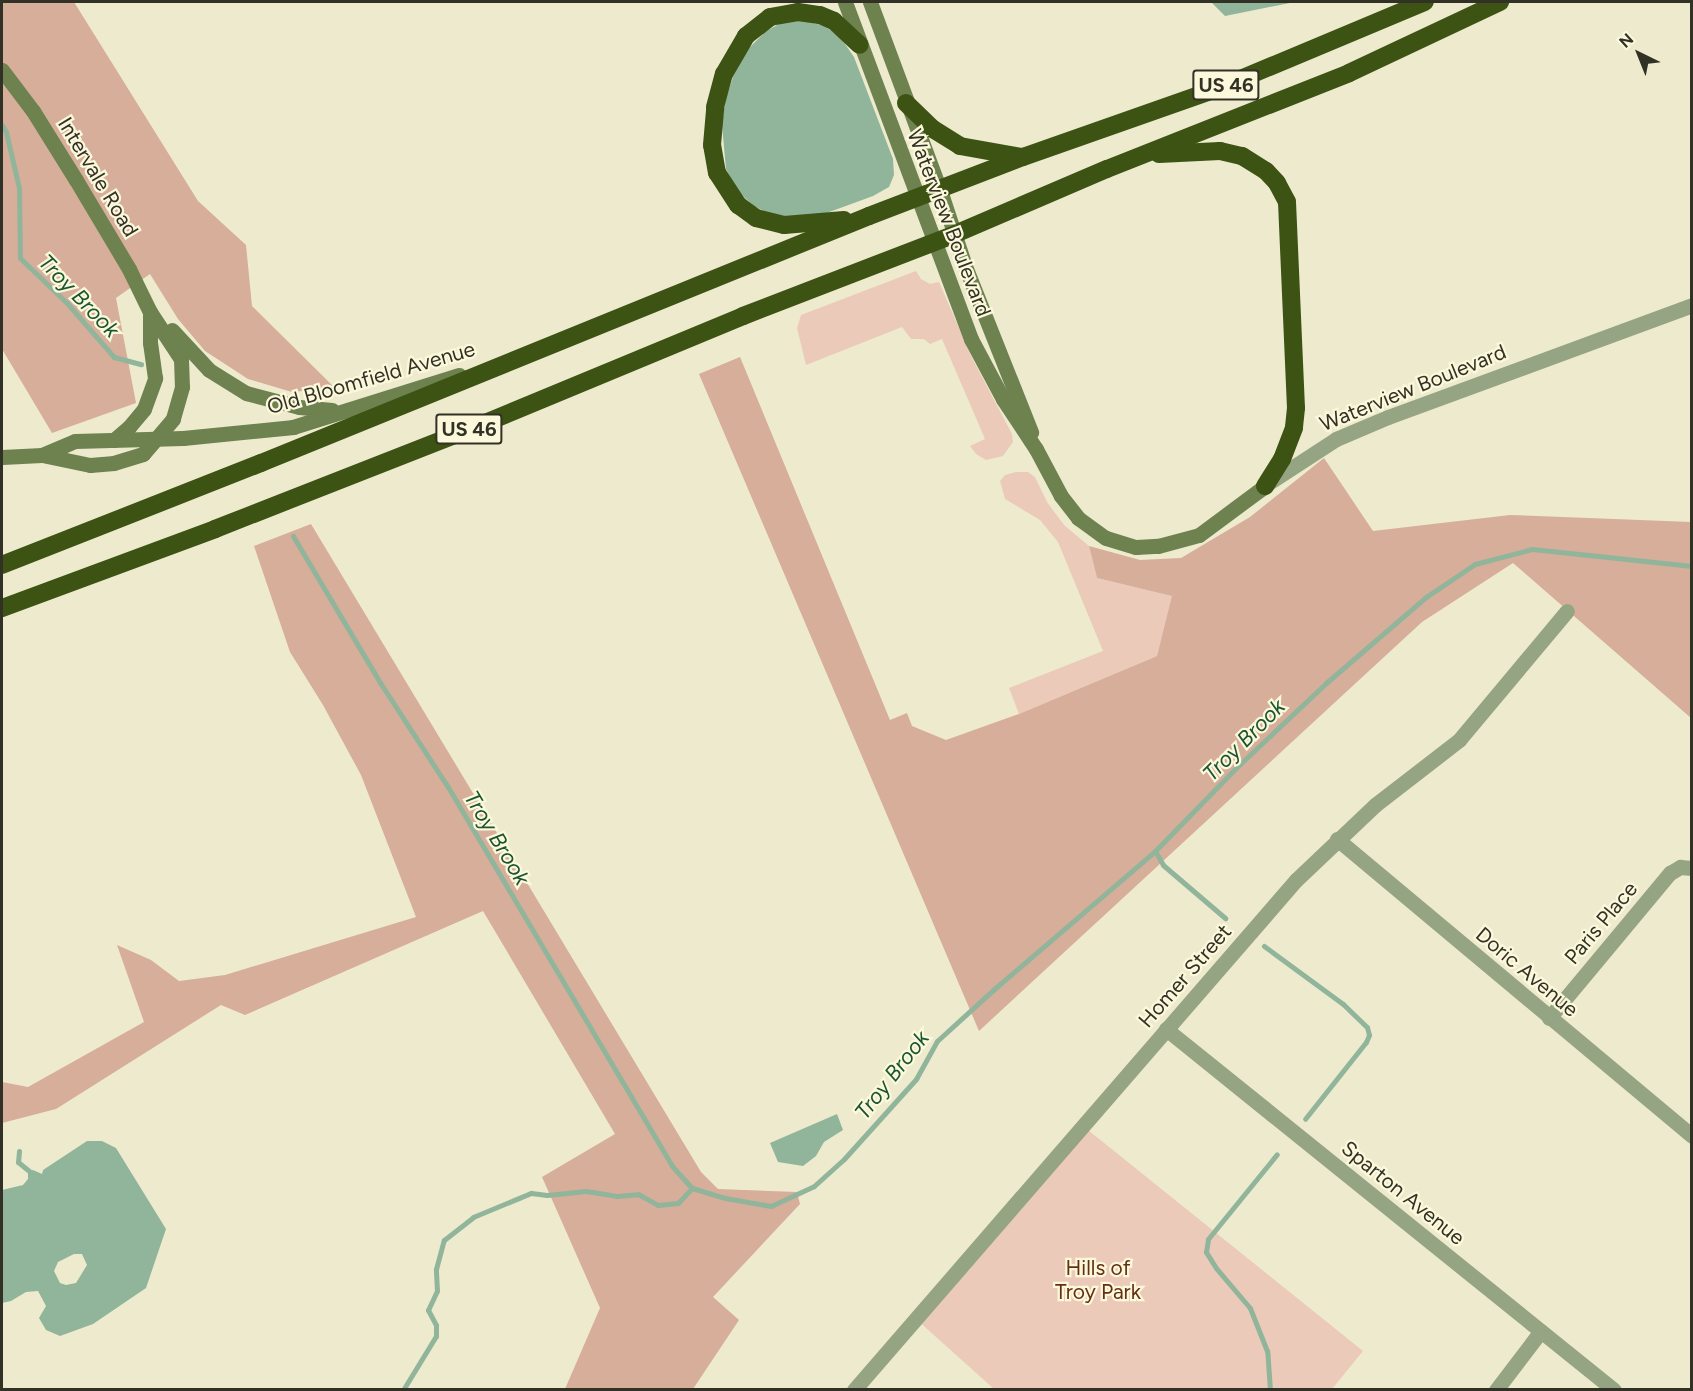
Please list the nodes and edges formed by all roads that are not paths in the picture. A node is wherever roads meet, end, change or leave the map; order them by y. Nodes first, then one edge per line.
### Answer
1 (845, 2) edge
2 (870, 2) edge
3 (1425, 2) edge
4 (1500, 2) edge
5 (860, 45) junction
6 (2, 70) edge
7 (906, 103) junction
8 (1146, 155) junction
9 (1023, 157) junction
10 (940, 190) junction
11 (917, 198) junction
12 (869, 216) junction
13 (956, 234) junction
14 (933, 242) junction
15 (140, 290) junction
16 (1692, 305) edge
17 (150, 312) junction
18 (523, 358) junction
19 (347, 409) junction
20 (159, 437) junction
21 (114, 440) junction
22 (1036, 449) junction
23 (42, 455) junction
24 (2, 457) edge
25 (1265, 486) junction
26 (2, 565) edge
27 (2, 608) edge
28 (1567, 611) dead end
29 (1337, 839) junction
30 (1692, 868) edge
31 (1550, 1018) junction
32 (1166, 1029) junction
33 (1692, 1136) edge
34 (1541, 1331) junction
35 (854, 1389) edge
36 (1496, 1389) edge
37 (1614, 1389) edge

1 - 5 street, Waterview Boulevard
2 - 7 street, Waterview Boulevard
3 - 9 highway, US 46
4 - 8 highway, US 46
5 - 11 street, Waterview Boulevard
5 - 12 highway
6 - 15 street, Intervale Road
7 - 9 highway
7 - 10 street, Waterview Boulevard
8 - 13 highway, US 46
8 - 25 highway
9 - 10 highway, US 46
10 - 11 highway, US 46
10 - 13 street, Waterview Boulevard
11 - 12 highway, US 46
11 - 14 street, Waterview Boulevard
12 - 18 highway, US 46
13 - 14 highway, US 46
13 - 22 street, Waterview Boulevard
14 - 22 street, Waterview Boulevard
14 - 27 highway, US 46
15 - 17 street, Intervale Road
15 - 19 street
16 - 25 street, Waterview Boulevard
17 - 20 street, Intervale Road
17 - 21 street, Intervale Road
18 - 19 street, Old Bloomfield Avenue
18 - 26 highway, US 46
19 - 20 street, Old Bloomfield Avenue
20 - 21 street, Old Bloomfield Avenue
20 - 23 street, Old Bloomfield Avenue
21 - 23 street, Old Bloomfield Avenue
22 - 25 street, Waterview Boulevard
23 - 24 street, Old Bloomfield Avenue
28 - 29 street, Homer Street
29 - 31 street, Doric Avenue
29 - 32 street, Homer Street
30 - 31 street, Paris Place
31 - 33 street, Doric Avenue
32 - 34 street, Sparton Avenue
32 - 35 street, Homer Street
34 - 36 street
34 - 37 street, Sparton Avenue

